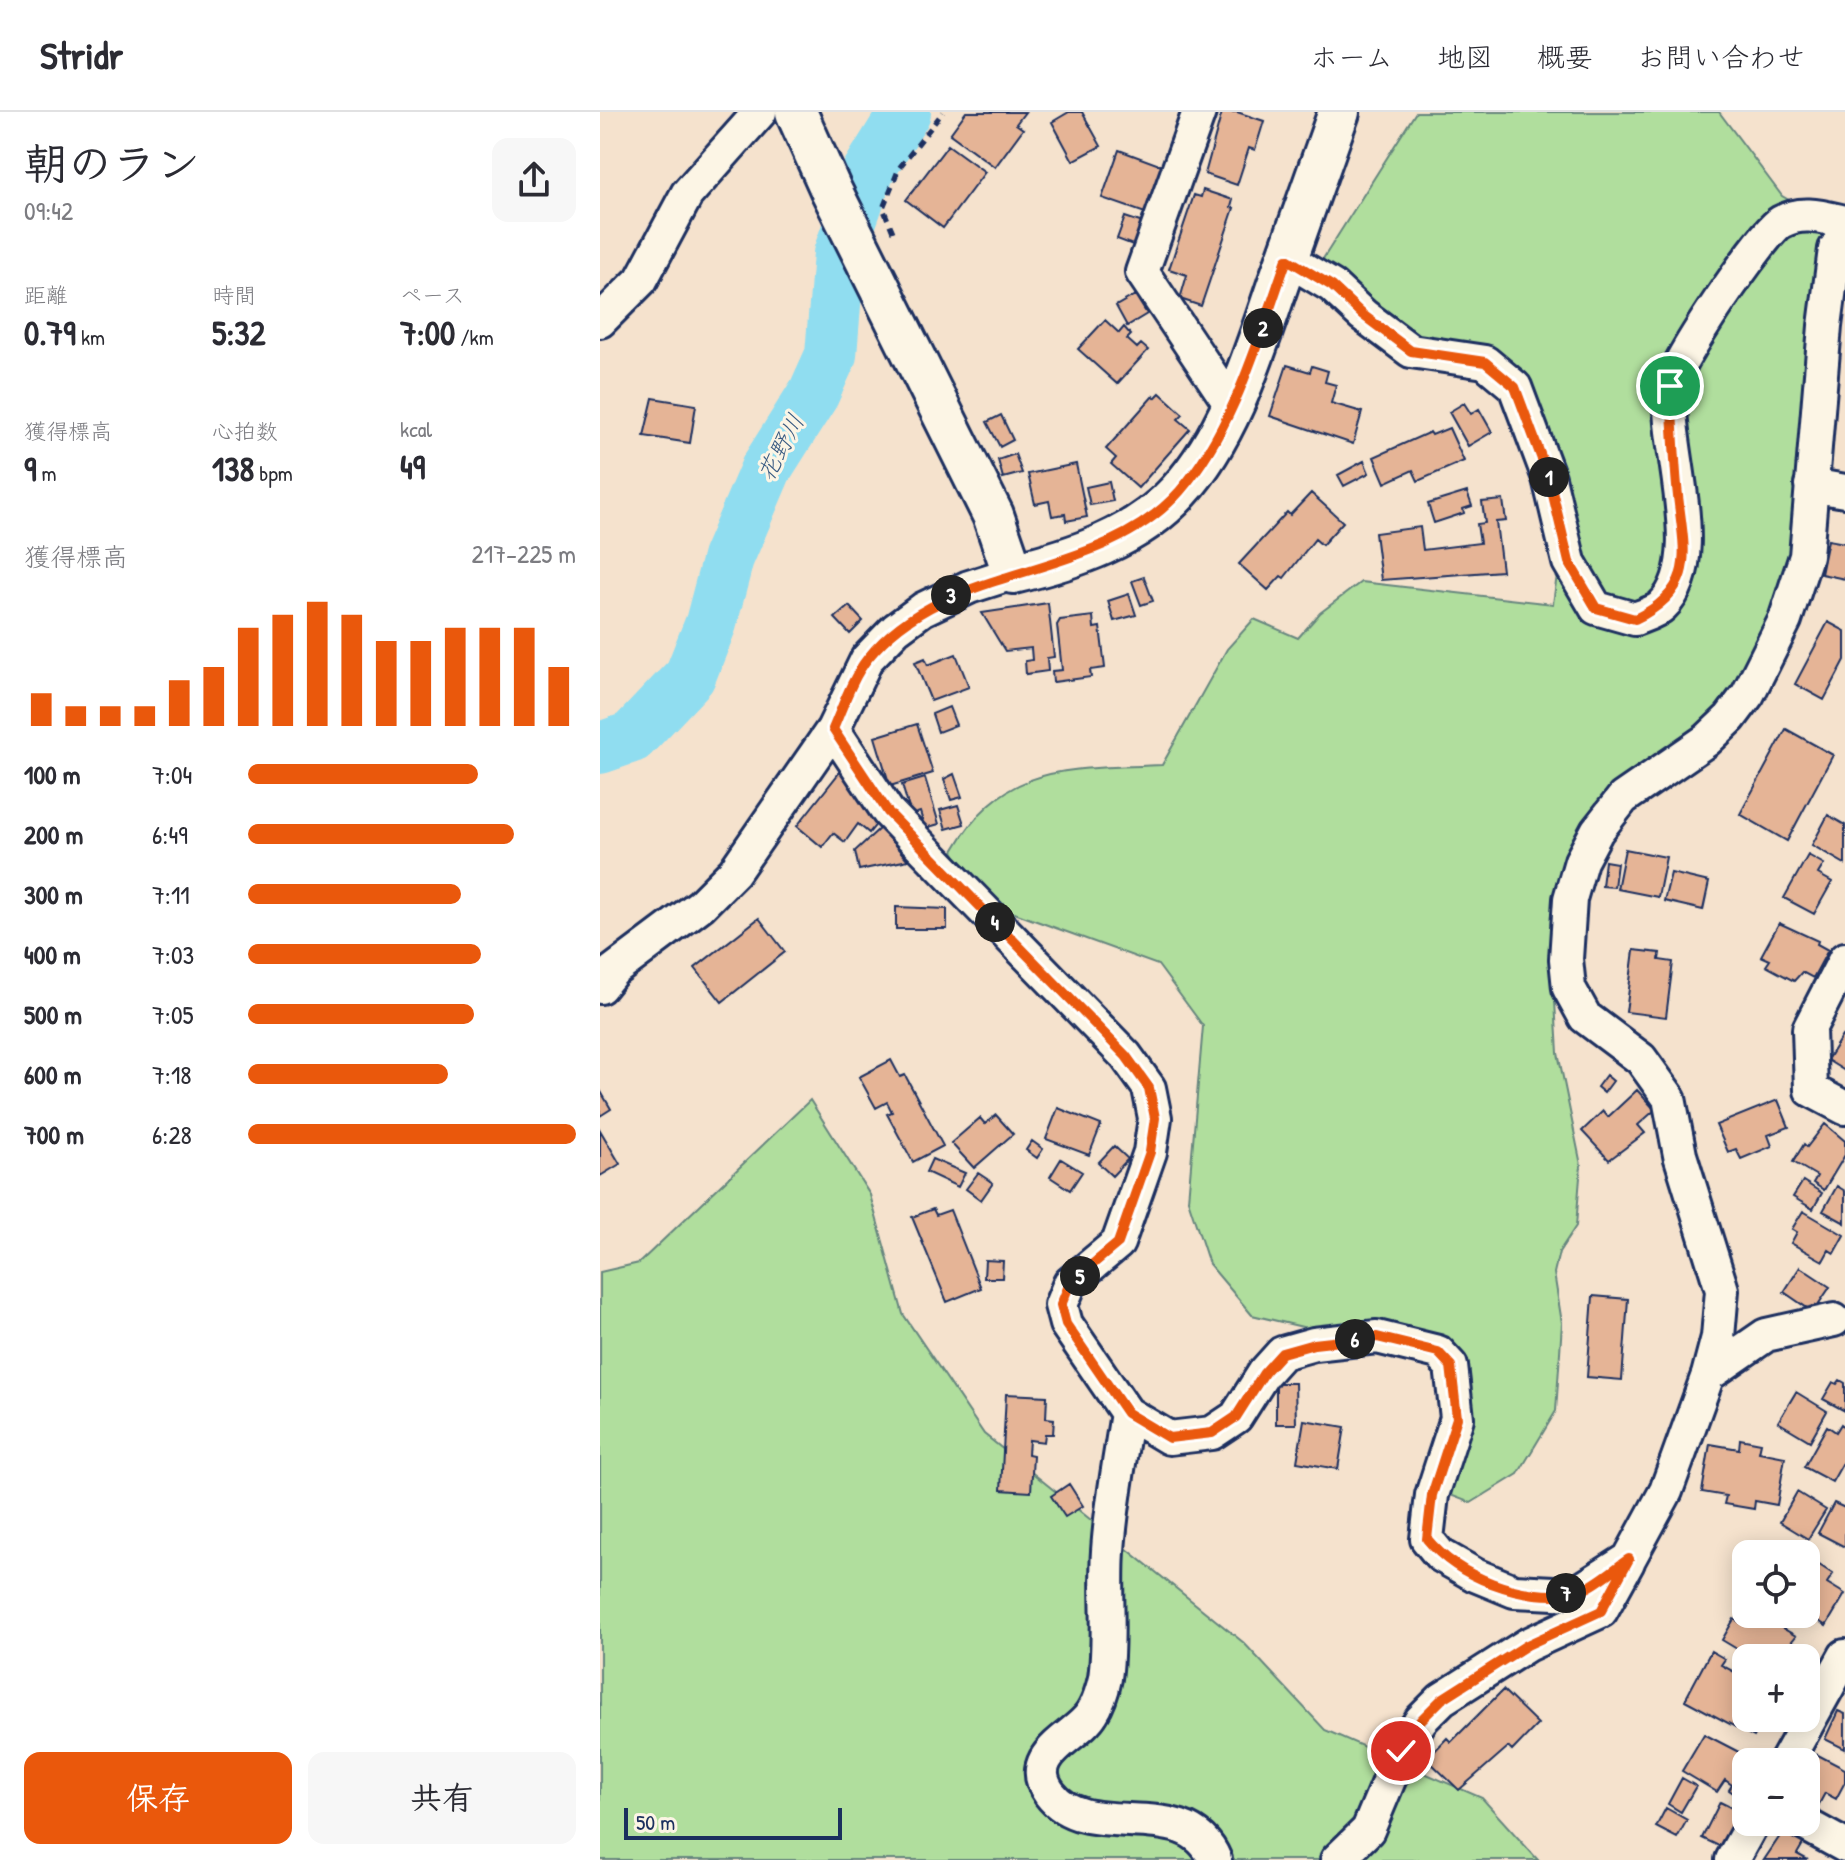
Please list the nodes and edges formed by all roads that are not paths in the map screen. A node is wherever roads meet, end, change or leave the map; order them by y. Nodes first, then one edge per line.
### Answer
1 (760, 112) edge
2 (796, 112) edge
3 (1199, 112) edge
4 (1339, 112) edge
5 (1845, 222) edge
6 (1845, 235) edge
7 (1287, 259) junction
8 (1838, 275) edge
9 (600, 321) edge
10 (1231, 405) junction
11 (1811, 485) junction
12 (1845, 491) edge
13 (1013, 573) junction
14 (833, 729) junction
15 (1845, 959) edge
16 (600, 987) edge
17 (1845, 1108) edge
18 (1841, 1315) edge
19 (1708, 1375) junction
20 (1127, 1413) junction
21 (1629, 1559) junction
22 (1845, 1658) edge
23 (1794, 1748) edge
24 (1820, 1832) edge
25 (1745, 1836) edge
26 (1845, 1846) edge
27 (1215, 1860) edge
28 (1337, 1860) edge
29 (1732, 1860) edge

1 - 9 street
2 - 13 street
3 - 10 street
4 - 7 street
5 - 7 street
6 - 8 street
7 - 10 street
8 - 11 street
10 - 13 street
11 - 12 street
11 - 19 street
13 - 14 street
14 - 16 street
14 - 20 street
15 - 17 street
18 - 19 street
19 - 21 street
20 - 21 street
20 - 27 street
21 - 28 street
22 - 23 street
24 - 26 street
25 - 29 street

